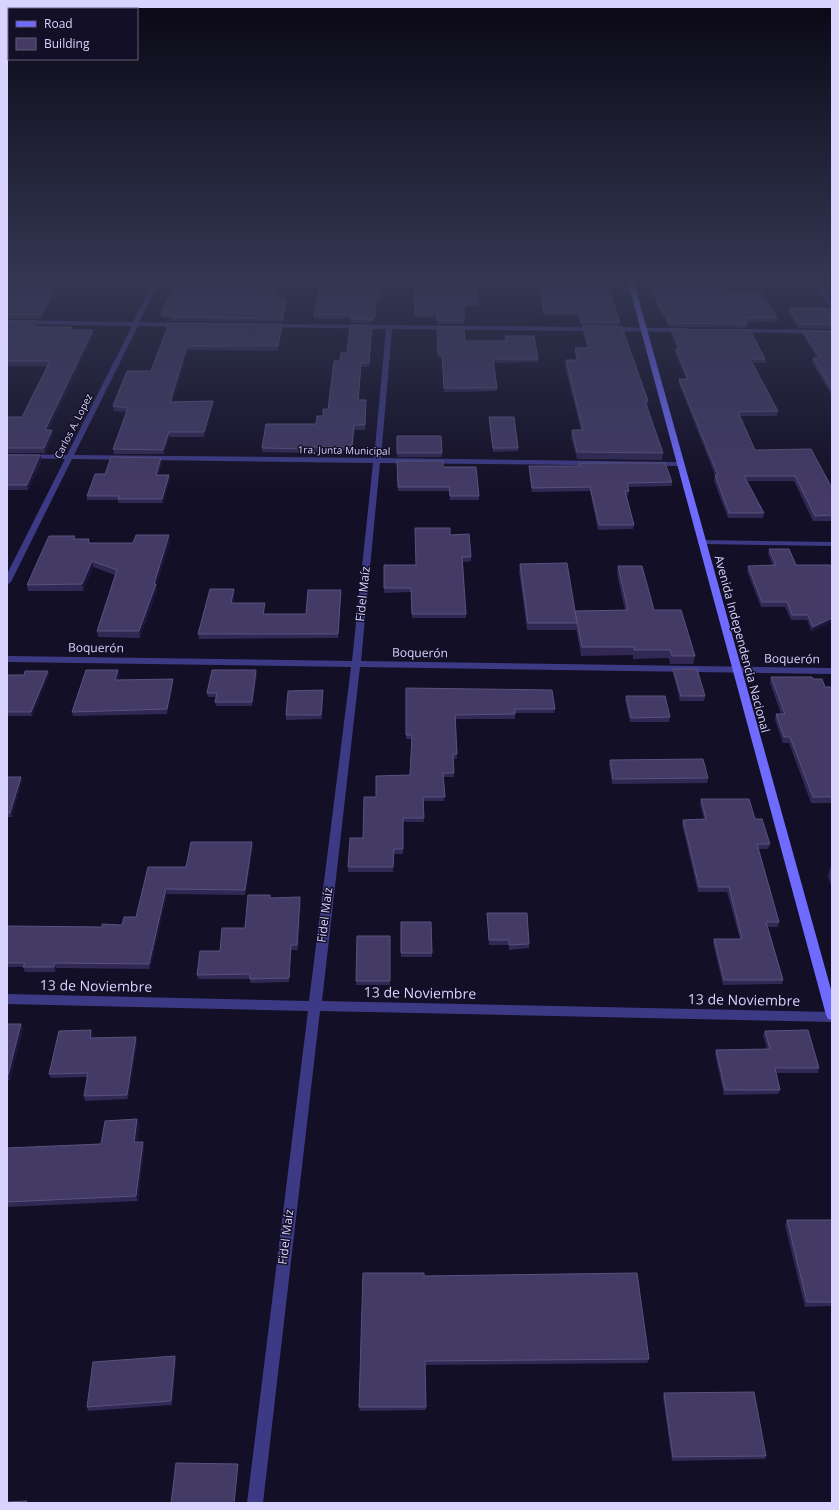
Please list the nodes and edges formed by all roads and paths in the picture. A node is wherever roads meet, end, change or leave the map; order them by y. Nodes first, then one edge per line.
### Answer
1 (123, 349) edge
2 (387, 349) edge
3 (649, 349) edge
4 (7, 456) edge
5 (69, 456) junction
6 (377, 460) junction
7 (680, 464) junction
8 (702, 542) junction
9 (832, 544) edge
10 (7, 582) edge
11 (7, 659) edge
12 (356, 664) junction
13 (737, 670) junction
14 (832, 671) edge
15 (7, 999) edge
16 (314, 1006) junction
17 (832, 1016) edge
18 (255, 1503) edge

1 - 5 street, Carlos A. Lopez
2 - 6 street, Fidel Maíz
3 - 7 main road, Avenida Independencia Nacional
4 - 5 street, 1ra. Junta Municipal
5 - 6 street, 1ra. Junta Municipal
5 - 10 street, Carlos A. Lopez
6 - 7 street, 1ra. Junta Municipal
6 - 12 street, Fidel Maíz
7 - 8 main road, Avenida Independencia Nacional
8 - 9 street
8 - 13 main road, Avenida Independencia Nacional
11 - 12 street, Boquerón
12 - 13 street, Boquerón
12 - 16 street, Fidel Maíz
13 - 14 street, Boquerón
13 - 17 main road, Avenida Independencia Nacional
15 - 16 street, 13 de Noviembre
16 - 17 street, 13 de Noviembre
16 - 18 street, Fidel Maíz

